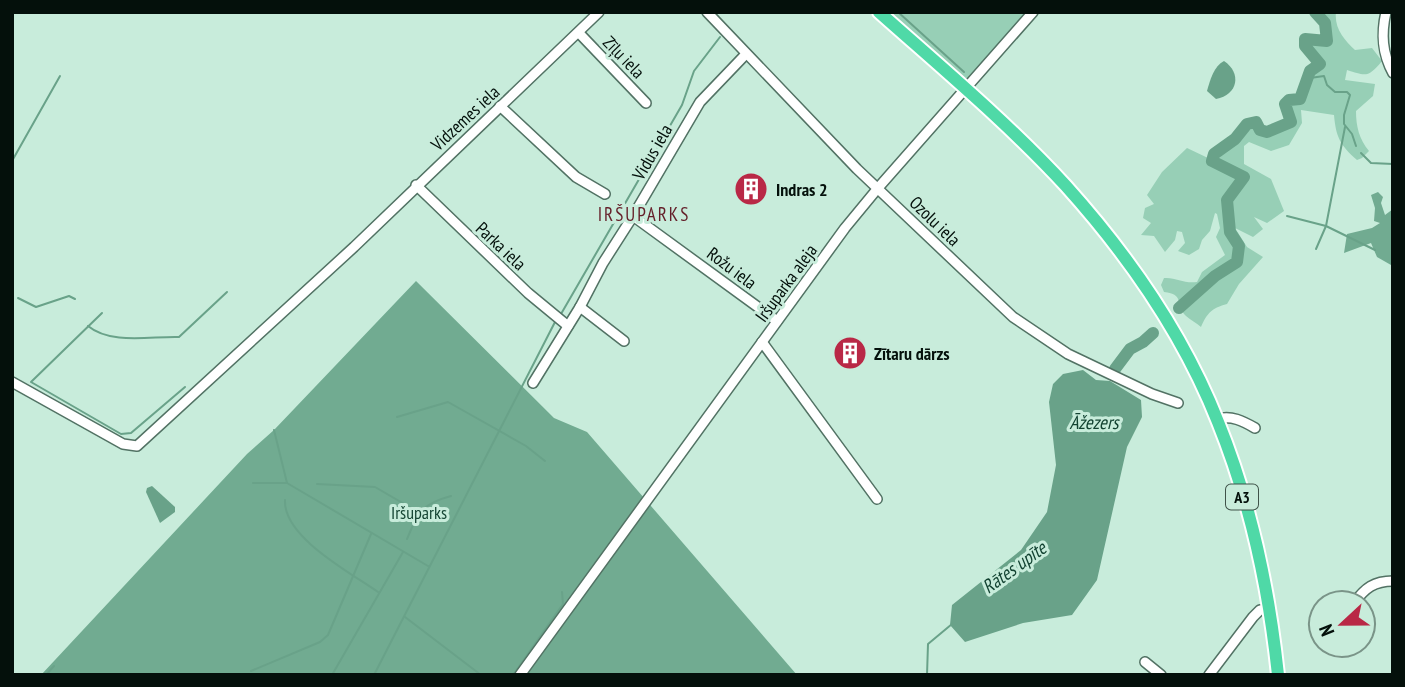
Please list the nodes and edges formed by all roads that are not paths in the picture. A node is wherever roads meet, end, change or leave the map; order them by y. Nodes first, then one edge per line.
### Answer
1 (599, 12) edge
2 (707, 12) edge
3 (879, 12) edge
4 (1033, 12) edge
5 (1386, 12) edge
6 (579, 33) junction
7 (746, 54) junction
8 (1393, 73) edge
9 (965, 88) junction
10 (646, 103) dead end
11 (500, 106) junction
12 (416, 185) junction
13 (877, 188) junction
14 (606, 194) dead end
15 (633, 216) junction
16 (580, 307) junction
17 (777, 321) junction
18 (568, 326) junction
19 (624, 341) dead end
20 (762, 342) junction
21 (14, 383) edge
22 (533, 383) dead end
23 (1178, 402) dead end
24 (1217, 419) junction
25 (1255, 428) dead end
26 (877, 499) dead end
27 (1393, 581) edge
28 (1366, 589) edge
29 (1268, 608) junction
30 (1145, 662) dead end
31 (520, 675) edge
32 (1161, 675) edge
33 (1209, 675) edge
34 (1278, 675) edge

1 - 6 street, Vidzemes iela
2 - 7 street, Ozolu iela
3 - 9 highway, A3
4 - 9 street, Iršuparka aleja
5 - 8 street
6 - 10 street, Zīļu iela
6 - 11 street, Vidzemes iela
7 - 13 street, Ozolu iela
7 - 15 street, Vidus iela
9 - 13 street, Iršuparka aleja
9 - 24 highway, A3
11 - 12 street, Vidzemes iela
11 - 14 street
12 - 18 street, Parka iela
12 - 21 street, Vidzemes iela
13 - 17 street, Iršuparka aleja
13 - 23 street, Ozolu iela
15 - 16 street, Vidus iela
15 - 17 street, Rožu iela
16 - 18 street, Vidus iela
16 - 19 street
17 - 20 street, Iršuparka aleja
18 - 22 street, Vidus iela
20 - 26 street
20 - 31 street, Iršuparka aleja
24 - 25 street
24 - 29 highway, A3
27 - 28 street
29 - 33 street
29 - 34 highway, A3
30 - 32 street

